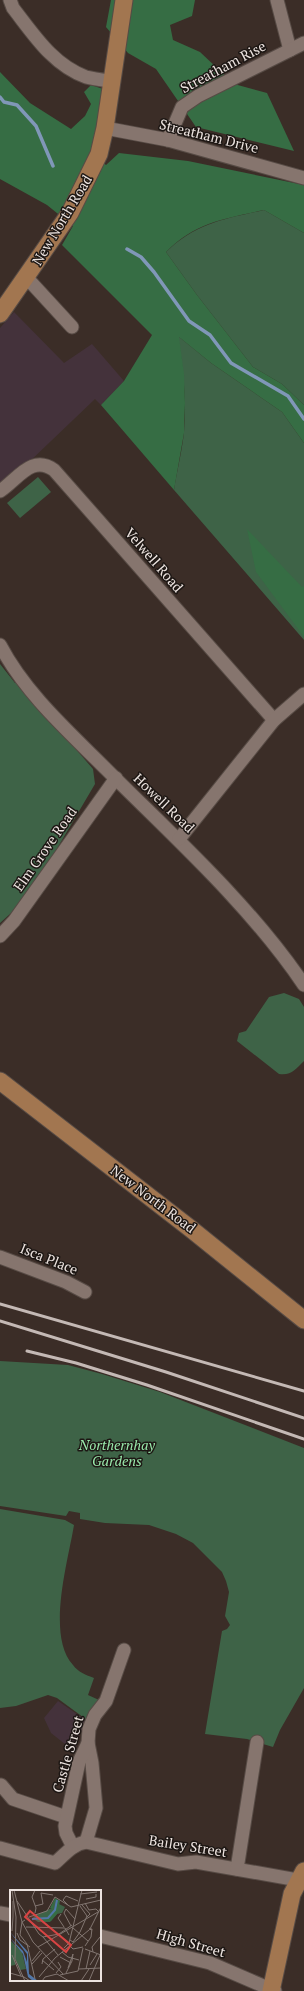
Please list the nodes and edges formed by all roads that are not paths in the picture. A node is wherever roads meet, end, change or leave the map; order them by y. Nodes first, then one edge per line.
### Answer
1 (10, 0) edge
2 (124, 0) edge
3 (277, 0) edge
4 (304, 43) edge
5 (290, 50) junction
6 (111, 81) junction
7 (105, 128) junction
8 (168, 140) junction
9 (304, 178) edge
10 (27, 278) junction
11 (0, 314) edge
12 (72, 326) dead end
13 (0, 491) edge
14 (0, 645) edge
15 (304, 694) edge
16 (274, 720) junction
17 (116, 778) junction
18 (179, 840) junction
19 (0, 936) edge
20 (304, 985) edge
21 (0, 1081) edge
22 (0, 1257) edge
23 (85, 1292) dead end
24 (304, 1320) edge
25 (124, 1650) dead end
26 (257, 1742) dead end
27 (88, 1743) junction
28 (1, 1785) edge
29 (66, 1817) junction
30 (86, 1842) junction
31 (73, 1847) junction
32 (0, 1848) edge
33 (237, 1869) junction
34 (302, 1877) edge
35 (0, 1913) edge
36 (10, 1915) edge
37 (101, 1936) edge
38 (273, 1990) edge

1 - 6 street
2 - 6 main road, New North Road
3 - 5 street, Streatham Rise
4 - 5 street, Streatham Rise
5 - 8 street, Streatham Rise
6 - 7 main road, New North Road
7 - 8 street, Streatham Drive
7 - 10 main road, New North Road
8 - 9 street, Streatham Drive
10 - 11 main road, New North Road
10 - 12 street
13 - 16 street, Velwell Road
14 - 17 street, Howell Road
15 - 16 street
16 - 18 street
17 - 18 street, Howell Road
17 - 19 street, Elm Grove Road
18 - 20 street, Howell Road
21 - 24 main road, New North Road
22 - 23 street, Isca Place
25 - 27 street, Castle Street
26 - 33 street
27 - 29 street, Castle Street
27 - 30 street
28 - 29 street
29 - 31 street, Castle Street
30 - 31 street
30 - 33 street, Bailey Street
31 - 32 street
33 - 34 street, Bailey Street
34 - 38 main road
35 - 36 street
37 - 38 street, High Street

